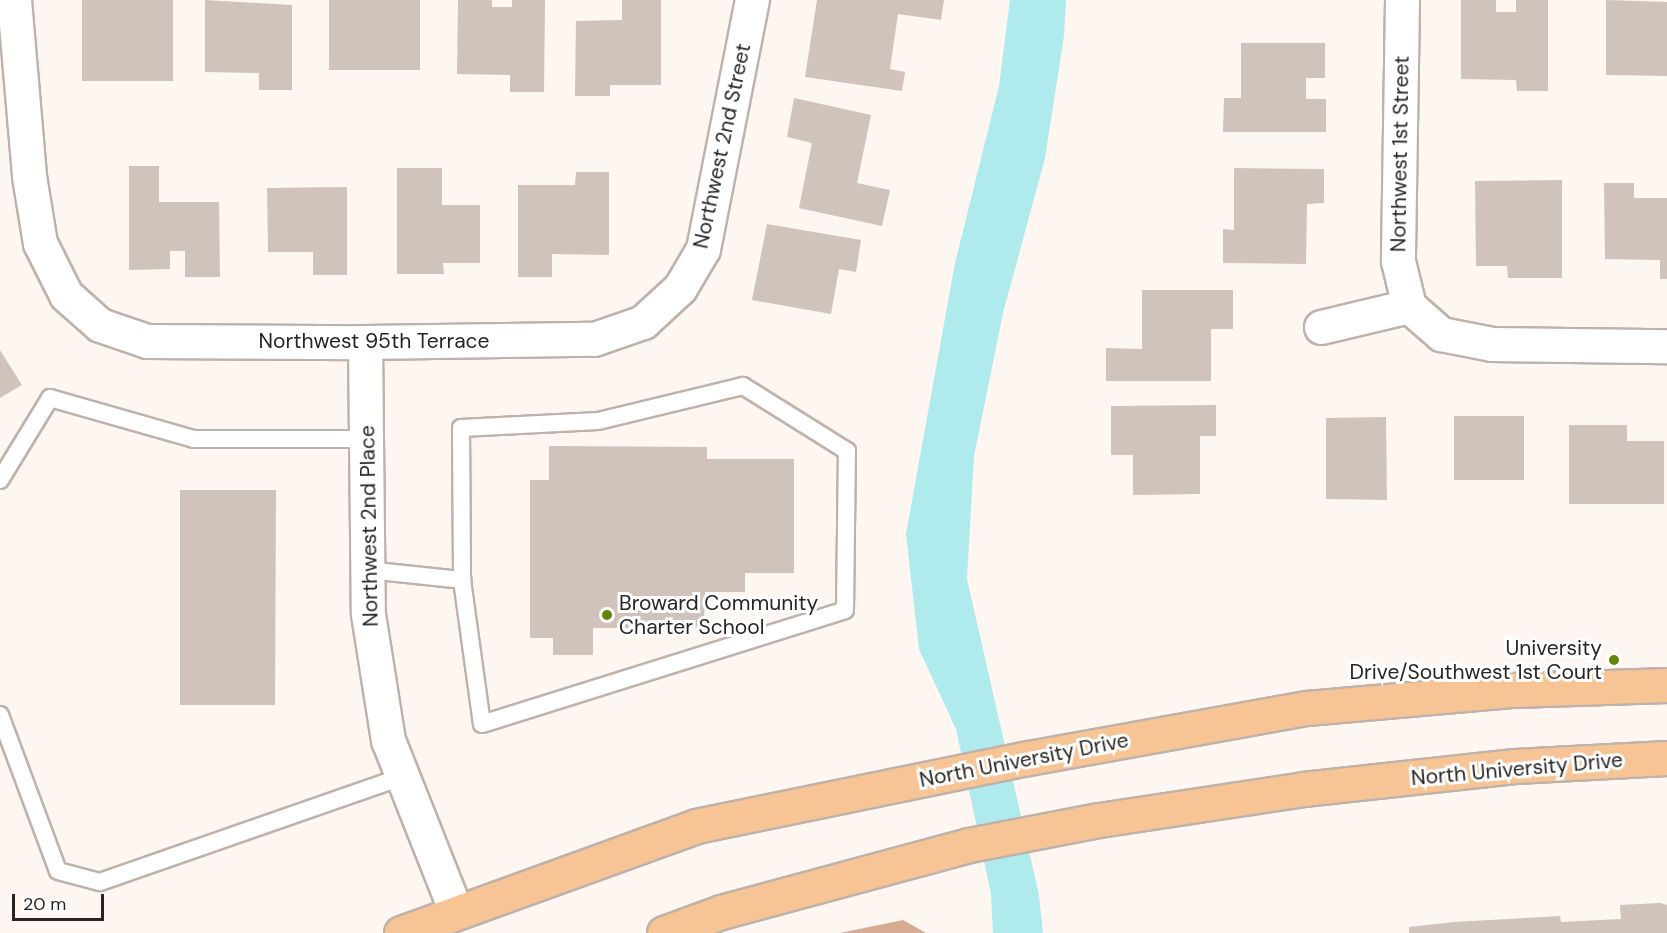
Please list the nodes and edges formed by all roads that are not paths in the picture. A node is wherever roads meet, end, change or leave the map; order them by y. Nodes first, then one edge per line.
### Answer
1 (14, 0) edge
2 (752, 0) edge
3 (1402, 0) edge
4 (680, 288) joint
5 (1409, 306) junction
6 (1321, 327) dead end
7 (365, 342) junction
8 (1667, 346) edge
9 (367, 439) junction
10 (0, 480) edge
11 (367, 570) junction
12 (462, 580) junction
13 (1667, 685) edge
14 (0, 715) edge
15 (1667, 735) edge
16 (1667, 758) edge
17 (1515, 766) junction
18 (402, 777) junction
19 (456, 912) junction
20 (401, 933) edge
21 (664, 933) edge

1 - 7 street, Northwest 95th Terrace
2 - 4 street, Northwest 2nd Street
3 - 5 street, Northwest 1st Street
4 - 7 street, Northwest 95th Terrace
5 - 6 street
5 - 8 street
7 - 9 street, Northwest 2nd Place
9 - 10 lane
9 - 11 street, Northwest 2nd Place
11 - 12 lane
11 - 18 street, Northwest 2nd Place
12 - 12 lane
13 - 19 main road, North University Drive
14 - 18 lane
15 - 17 main road
16 - 17 main road, North University Drive
17 - 21 main road, North University Drive
18 - 19 street, Northwest 2nd Place
19 - 20 main road, North University Drive

